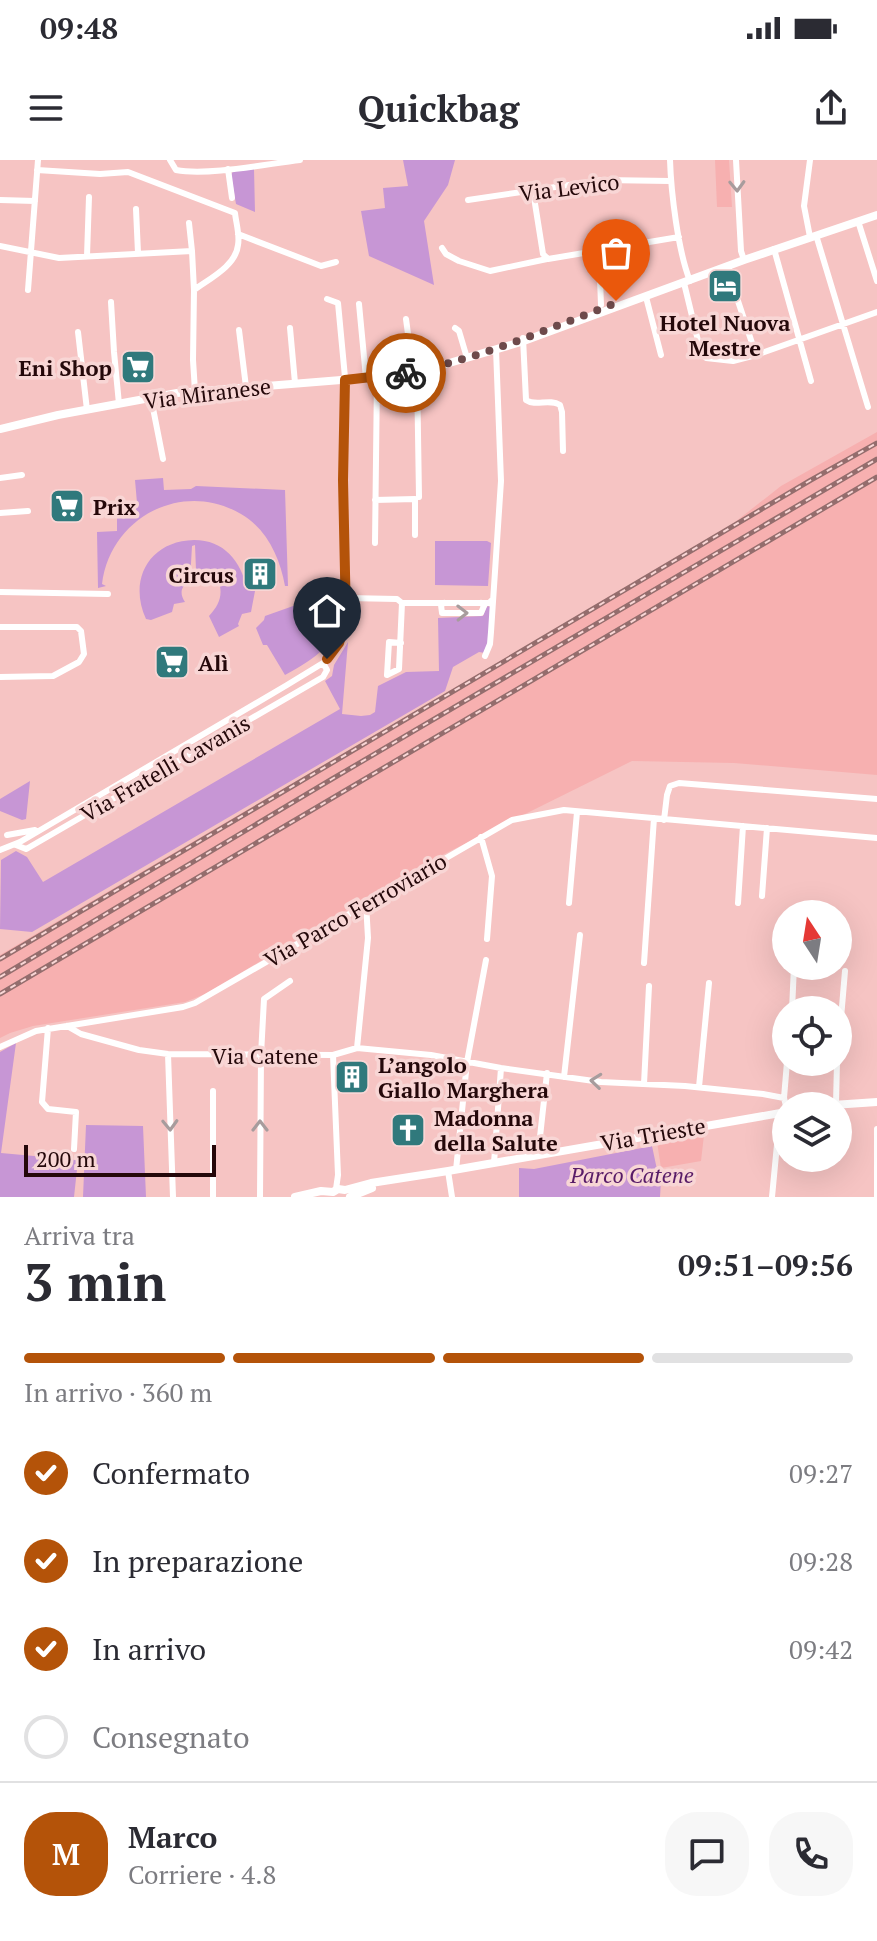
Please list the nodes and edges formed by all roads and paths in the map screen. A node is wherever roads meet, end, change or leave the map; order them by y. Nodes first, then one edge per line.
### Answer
1 (38, 160) edge
2 (170, 160) edge
3 (300, 160) edge
4 (670, 160) edge
5 (736, 160) edge
6 (810, 160) edge
7 (274, 162) edge
8 (228, 169) junction
9 (37, 170) junction
10 (670, 181) junction
11 (533, 191) junction
12 (89, 197) dead end
13 (232, 198) dead end
14 (0, 200) edge
15 (468, 200) dead end
16 (35, 201) junction
17 (136, 209) dead end
18 (877, 215) edge
19 (858, 221) junction
20 (189, 223) dead end
21 (238, 234) junction
22 (813, 236) junction
23 (679, 237) junction
24 (0, 246) edge
25 (442, 248) dead end
26 (774, 249) junction
27 (192, 251) junction
28 (599, 251) junction
29 (30, 252) junction
30 (138, 253) junction
31 (87, 256) junction
32 (549, 259) junction
33 (744, 260) junction
34 (336, 262) dead end
35 (728, 266) junction
36 (683, 281) junction
37 (877, 281) edge
38 (28, 290) dead end
39 (194, 290) junction
40 (645, 294) junction
41 (327, 299) dead end
42 (111, 302) dead end
43 (359, 304) dead end
44 (618, 304) junction
45 (602, 307) junction
46 (877, 312) edge
47 (406, 319) dead end
48 (583, 321) junction
49 (843, 324) junction
50 (290, 328) dead end
51 (455, 328) dead end
52 (239, 330) dead end
53 (78, 332) dead end
54 (799, 339) junction
55 (524, 340) junction
56 (501, 348) junction
57 (661, 355) dead end
58 (756, 355) junction
59 (467, 358) junction
60 (415, 371) junction
61 (377, 377) junction
62 (366, 378) junction
63 (345, 380) junction
64 (811, 381) dead end
65 (295, 383) junction
66 (246, 387) junction
67 (195, 391) junction
68 (151, 398) junction
69 (119, 404) junction
70 (868, 407) dead end
71 (87, 410) junction
72 (0, 429) edge
73 (563, 451) dead end
74 (163, 459) dead end
75 (22, 475) dead end
76 (0, 478) edge
77 (419, 497) dead end
78 (375, 500) junction
79 (28, 511) dead end
80 (0, 513) edge
81 (415, 535) dead end
82 (375, 543) dead end
83 (0, 592) edge
84 (108, 594) dead end
85 (347, 598) junction
86 (493, 599) junction
87 (402, 603) junction
88 (0, 627) edge
89 (401, 643) junction
90 (485, 656) dead end
91 (323, 663) junction
92 (315, 669) junction
93 (0, 677) edge
94 (314, 682) junction
95 (877, 799) edge
96 (577, 812) junction
97 (654, 818) junction
98 (664, 820) junction
99 (46, 826) junction
100 (743, 826) junction
101 (767, 828) junction
102 (0, 830) edge
103 (7, 835) junction
104 (481, 837) junction
105 (877, 838) edge
106 (16, 845) junction
107 (3, 848) edge
108 (762, 896) dead end
109 (366, 903) junction
110 (569, 903) dead end
111 (738, 903) dead end
112 (580, 935) dead end
113 (487, 939) dead end
114 (486, 960) dead end
115 (644, 963) dead end
116 (290, 981) dead end
117 (709, 983) dead end
118 (649, 986) dead end
119 (67, 1026) junction
120 (48, 1028) junction
121 (0, 1047) edge
122 (357, 1048) junction
123 (168, 1054) junction
124 (261, 1055) junction
125 (333, 1055) junction
126 (467, 1062) junction
127 (501, 1068) junction
128 (547, 1073) junction
129 (564, 1077) junction
130 (644, 1084) junction
131 (699, 1087) junction
132 (213, 1091) dead end
133 (772, 1100) edge
134 (877, 1102) edge
135 (852, 1103) edge
136 (772, 1109) edge
137 (877, 1129) edge
138 (74, 1149) dead end
139 (538, 1155) junction
140 (494, 1163) junction
141 (452, 1171) junction
142 (775, 1172) edge
143 (341, 1194) edge
144 (308, 1195) junction
145 (173, 1197) edge
146 (213, 1197) edge
147 (260, 1197) edge
148 (295, 1197) edge
149 (321, 1197) edge
150 (452, 1197) edge
151 (772, 1197) edge
152 (877, 1197) edge

1 - 9 street
2 - 8 street
3 - 7 street
4 - 10 street
5 -> 33 street
6 - 22 street
7 - 8 street
8 - 13 street
9 - 16 street
9 - 21 street
10 - 11 street, Via Levico
10 - 23 street
11 - 15 street, Via Levico
11 - 32 street
12 - 31 street
14 - 16 street
16 - 29 street
17 - 30 street
18 - 19 street
19 - 22 street
19 - 37 street
20 - 27 street
21 - 34 street
21 - 39 street
22 - 26 street
22 - 49 street
23 - 28 street
23 - 36 street
24 - 29 street
25 - 32 street
26 - 33 street
26 - 54 street
27 - 30 street
27 - 39 street
28 - 32 street
28 - 45 street
29 - 31 street
29 - 38 street
30 - 31 street
33 - 35 street
35 - 36 street, Via Miranese
35 - 58 street
36 - 40 street, Via Miranese
36 - 58 street
39 - 67 street
40 - 44 street, Via Miranese
40 - 57 street
41 - 63 street, Via Fratelli Cavanis
42 - 69 street, Via Miranese
43 - 62 street
44 - 45 street
44 - 48 street, Via Miranese
45 - 48 street
45 - 55 street, Via Miranese
46 - 49 street
47 - 60 street
48 - 55 street, Via Miranese
49 - 54 street
49 - 70 street
50 - 65 street, Via Miranese
51 - 59 street
52 - 66 street
53 - 71 street
54 - 58 street
54 - 64 street
55 - 56 street, Via Miranese
55 - 73 street
56 - 59 street, Via Miranese
56 - 86 street
59 - 60 street, Via Miranese
60 - 61 street, Via Miranese
60 - 77 street
61 - 62 street, Via Miranese
61 - 78 street
62 - 63 street, Via Miranese
63 - 65 street, Via Miranese
63 - 85 street, Via Fratelli Cavanis
65 - 66 street, Via Miranese
66 - 67 street, Via Miranese
67 - 68 street, Via Miranese
68 - 69 street, Via Miranese
68 - 74 street
69 - 71 street, Via Miranese
71 - 72 street, Via Miranese
75 - 76 street
78 - 81 street
78 - 82 street
79 - 80 street
83 - 84 street
85 - 87 street
85 - 91 street, Via Fratelli Cavanis
86 - 87 street
86 - 90 street
87 - 89 street
88 - 93 street
89 - 89 street
91 - 92 street, Via Fratelli Cavanis
91 - 94 street, Via Fratelli Cavanis
92 - 94 street
92 - 99 street, Via Fratelli Cavanis
94 - 106 street, Via Fratelli Cavanis
95 - 98 street
96 - 97 street, Via Parco Ferroviario
96 - 104 street, Via Parco Ferroviario
96 - 110 street
97 - 98 street, Via Parco Ferroviario
97 - 115 street
98 - 100 street, Via Parco Ferroviario
99 - 103 street, Via Fratelli Cavanis
99 - 106 street, Via Fratelli Cavanis
100 - 101 street, Via Parco Ferroviario
100 - 111 street
101 - 105 street, Via Parco Ferroviario
101 - 108 street
102 - 103 street
103 - 107 street
104 - 109 street, Via Parco Ferroviario
104 - 113 street
106 - 107 street, Via Fratelli Cavanis
109 - 119 street, Via Parco Ferroviario
109 - 122 street
112 - 129 street
114 - 126 street
116 - 124 street
117 - 131 street
118 - 130 street
119 - 120 street, Via Parco Ferroviario
119 - 123 street, Via Catene
120 - 121 street, Via Parco Ferroviario
120 - 138 street
122 - 125 street, Via Catene
122 - 126 street, Via Catene
123 - 124 street, Via Catene
123 -> 145 street
124 - 125 street, Via Catene
147 -> 124 street
125 - 143 street
126 - 127 street, Via Catene
126 - 141 street
127 - 128 street, Via Catene
127 - 140 street
128 - 129 street, Via Catene
128 - 139 street
130 -> 129 street, Via Catene
130 - 131 street, Via Catene
131 - 133 street, Via Catene
132 - 146 street
134 - 135 street
136 - 139 street, Via Trieste
137 - 152 street
139 - 140 street, Via Trieste
140 - 141 street, Via Trieste
141 - 143 street, Via Trieste
141 - 150 street
142 - 151 street
143 - 144 street, Via Trieste
144 - 148 street, Via Trieste
144 - 149 street, Via Trieste

